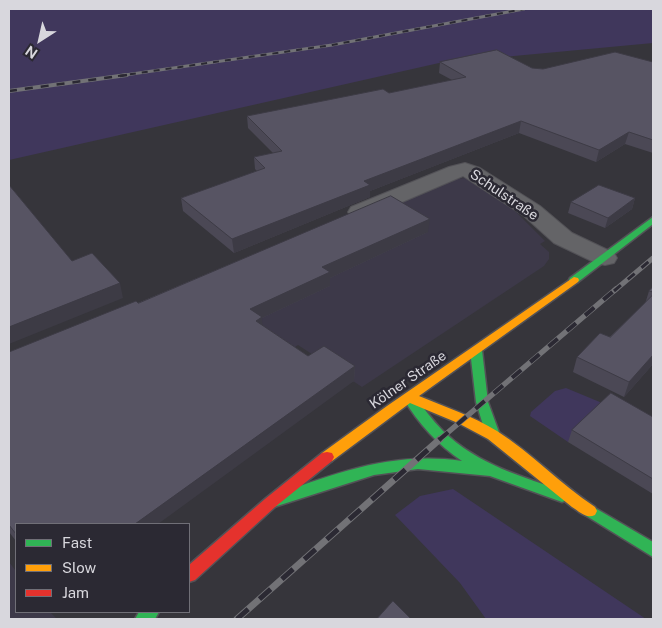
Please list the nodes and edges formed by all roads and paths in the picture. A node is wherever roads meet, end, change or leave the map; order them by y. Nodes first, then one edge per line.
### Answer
1 (338, 220) edge
2 (653, 220) edge
3 (605, 258) junction
4 (476, 350) junction
5 (409, 397) junction
6 (493, 435) junction
7 (489, 472) junction
8 (570, 499) junction
9 (270, 502) junction
10 (653, 550) edge
11 (190, 574) edge

1 - 3 street, Schulstraße
2 - 3 main road, Kölner Straße
3 - 4 main road, Kölner Straße
4 - 5 main road, Kölner Straße
4 - 6 main road
5 - 6 main road
5 - 7 main road
5 - 9 main road, Kölner Straße
6 - 8 main road
7 - 8 main road
7 - 9 main road
8 - 10 main road
9 - 11 main road, Kölner Straße

